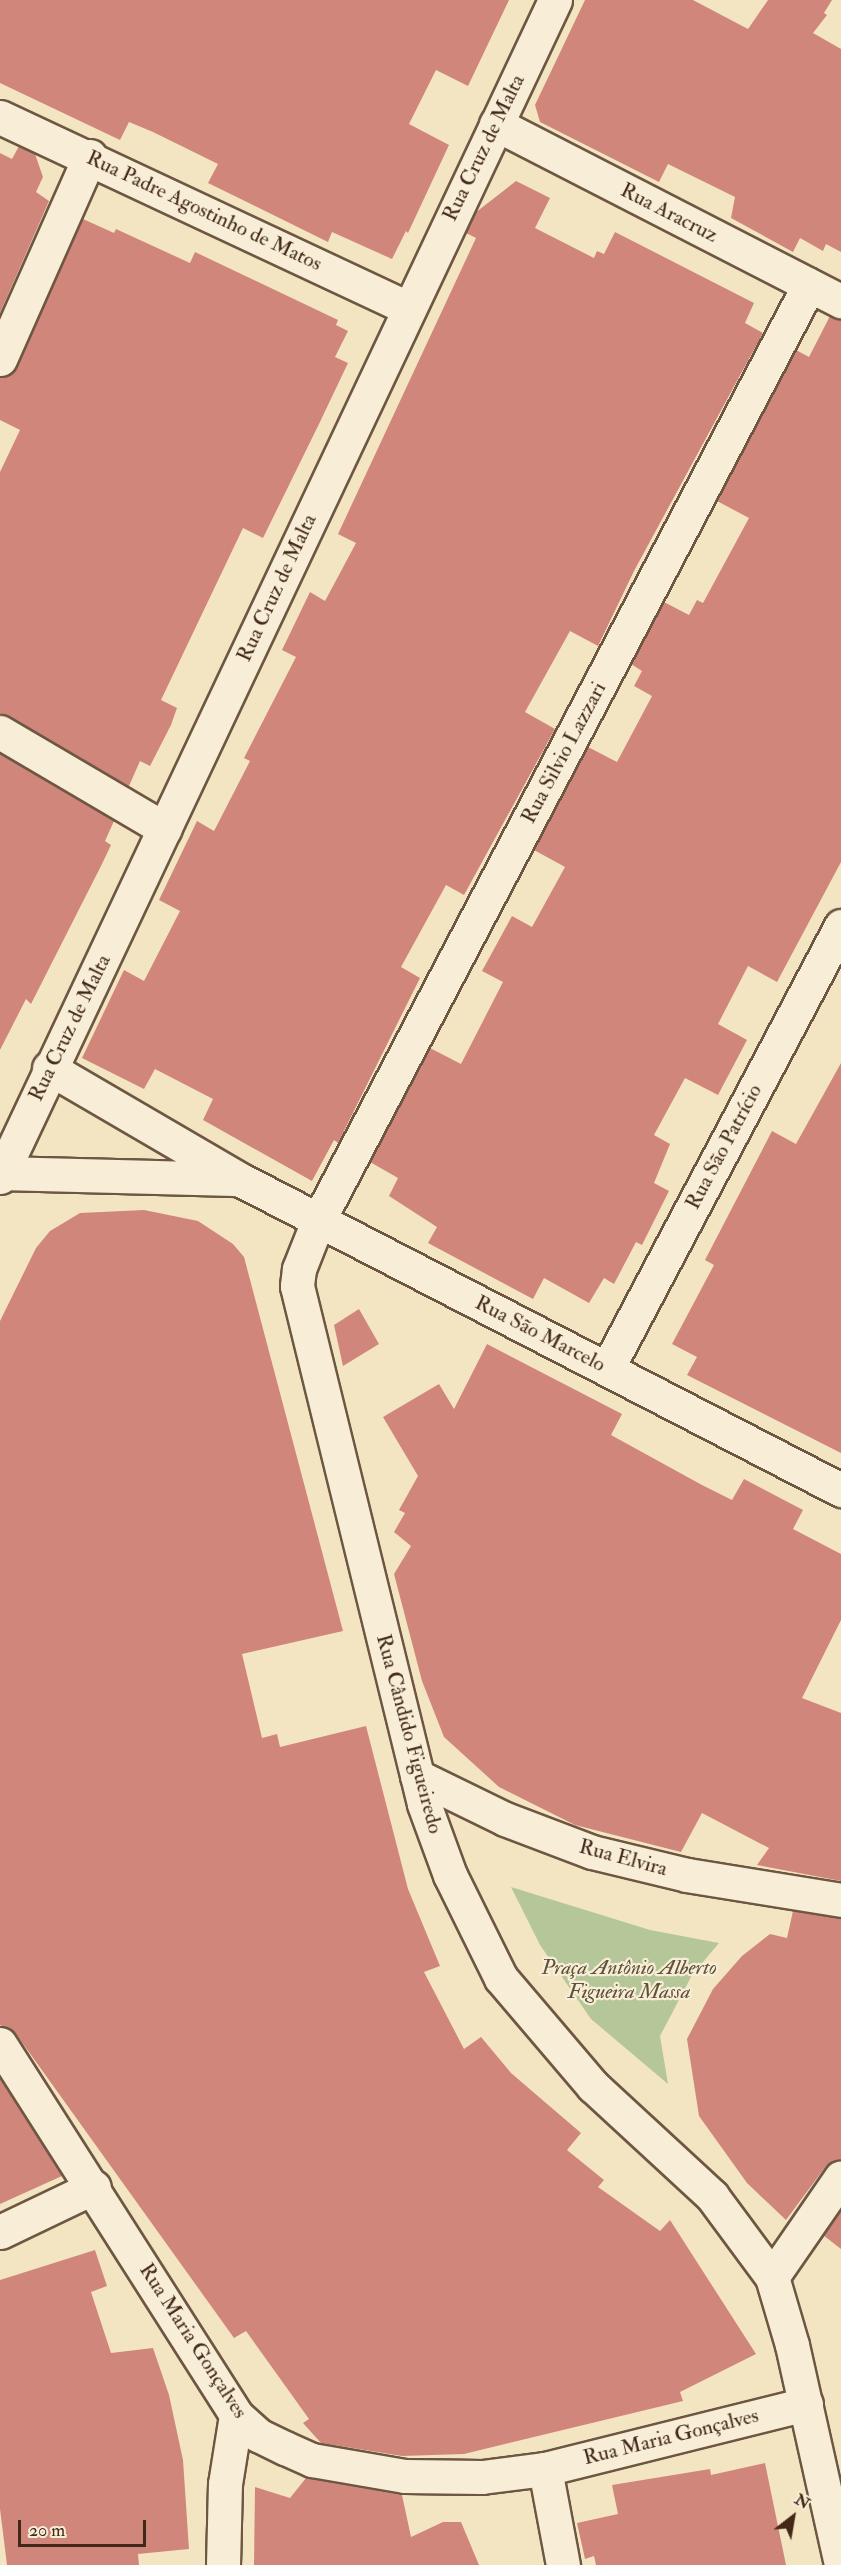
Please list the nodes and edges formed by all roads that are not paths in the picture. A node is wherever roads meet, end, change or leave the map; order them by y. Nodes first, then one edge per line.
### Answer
1 (555, 0) edge
2 (0, 117) edge
3 (496, 124) junction
4 (90, 156) junction
5 (809, 285) junction
6 (841, 301) edge
7 (407, 308) junction
8 (0, 359) edge
9 (0, 732) edge
10 (165, 829) junction
11 (841, 926) edge
12 (50, 1068) junction
13 (0, 1174) edge
14 (239, 1179) junction
15 (318, 1221) junction
16 (607, 1369) junction
17 (841, 1490) edge
18 (417, 1776) junction
19 (841, 1900) edge
20 (0, 2044) edge
21 (841, 2177) edge
22 (94, 2187) junction
23 (0, 2232) edge
24 (772, 2277) junction
25 (806, 2404) junction
26 (236, 2415) junction
27 (545, 2469) junction
28 (224, 2565) edge
29 (563, 2565) edge
30 (841, 2565) edge

1 - 3 street, Rua Cruz de Malta
2 - 4 street, Rua Padre Agostinho de Matos
3 - 5 street, Rua Aracruz
3 - 7 street, Rua Cruz de Malta
4 - 7 street, Rua Padre Agostinho de Matos
4 - 8 street
5 - 6 street, Rua Aracruz
5 - 15 street, Rua Silvio Lazzari
7 - 10 street, Rua Cruz de Malta
9 - 10 street
10 - 12 street, Rua Cruz de Malta
11 - 16 street, Rua São Patrício
12 - 13 street, Rua Cruz de Malta
12 - 14 street, Rua São Marcelo
13 - 14 street, Rua São Marcelo
14 - 15 street, Rua São Marcelo
15 - 16 street, Rua São Marcelo
15 - 18 street, Rua Cândido Figueiredo
16 - 17 street, Rua São Marcelo
18 - 19 street, Rua Elvira
18 - 24 street, Rua Cândido Figueiredo
20 - 22 street, Rua Maria Gonçalves
21 - 24 street
22 - 23 street
22 - 26 street, Rua Maria Gonçalves
24 - 25 street, Rua Cândido Figueiredo
25 - 27 street, Rua Maria Gonçalves
25 - 30 street, Rua Cândido Figueiredo
26 - 27 street, Rua Maria Gonçalves
26 - 28 street
27 - 29 street

